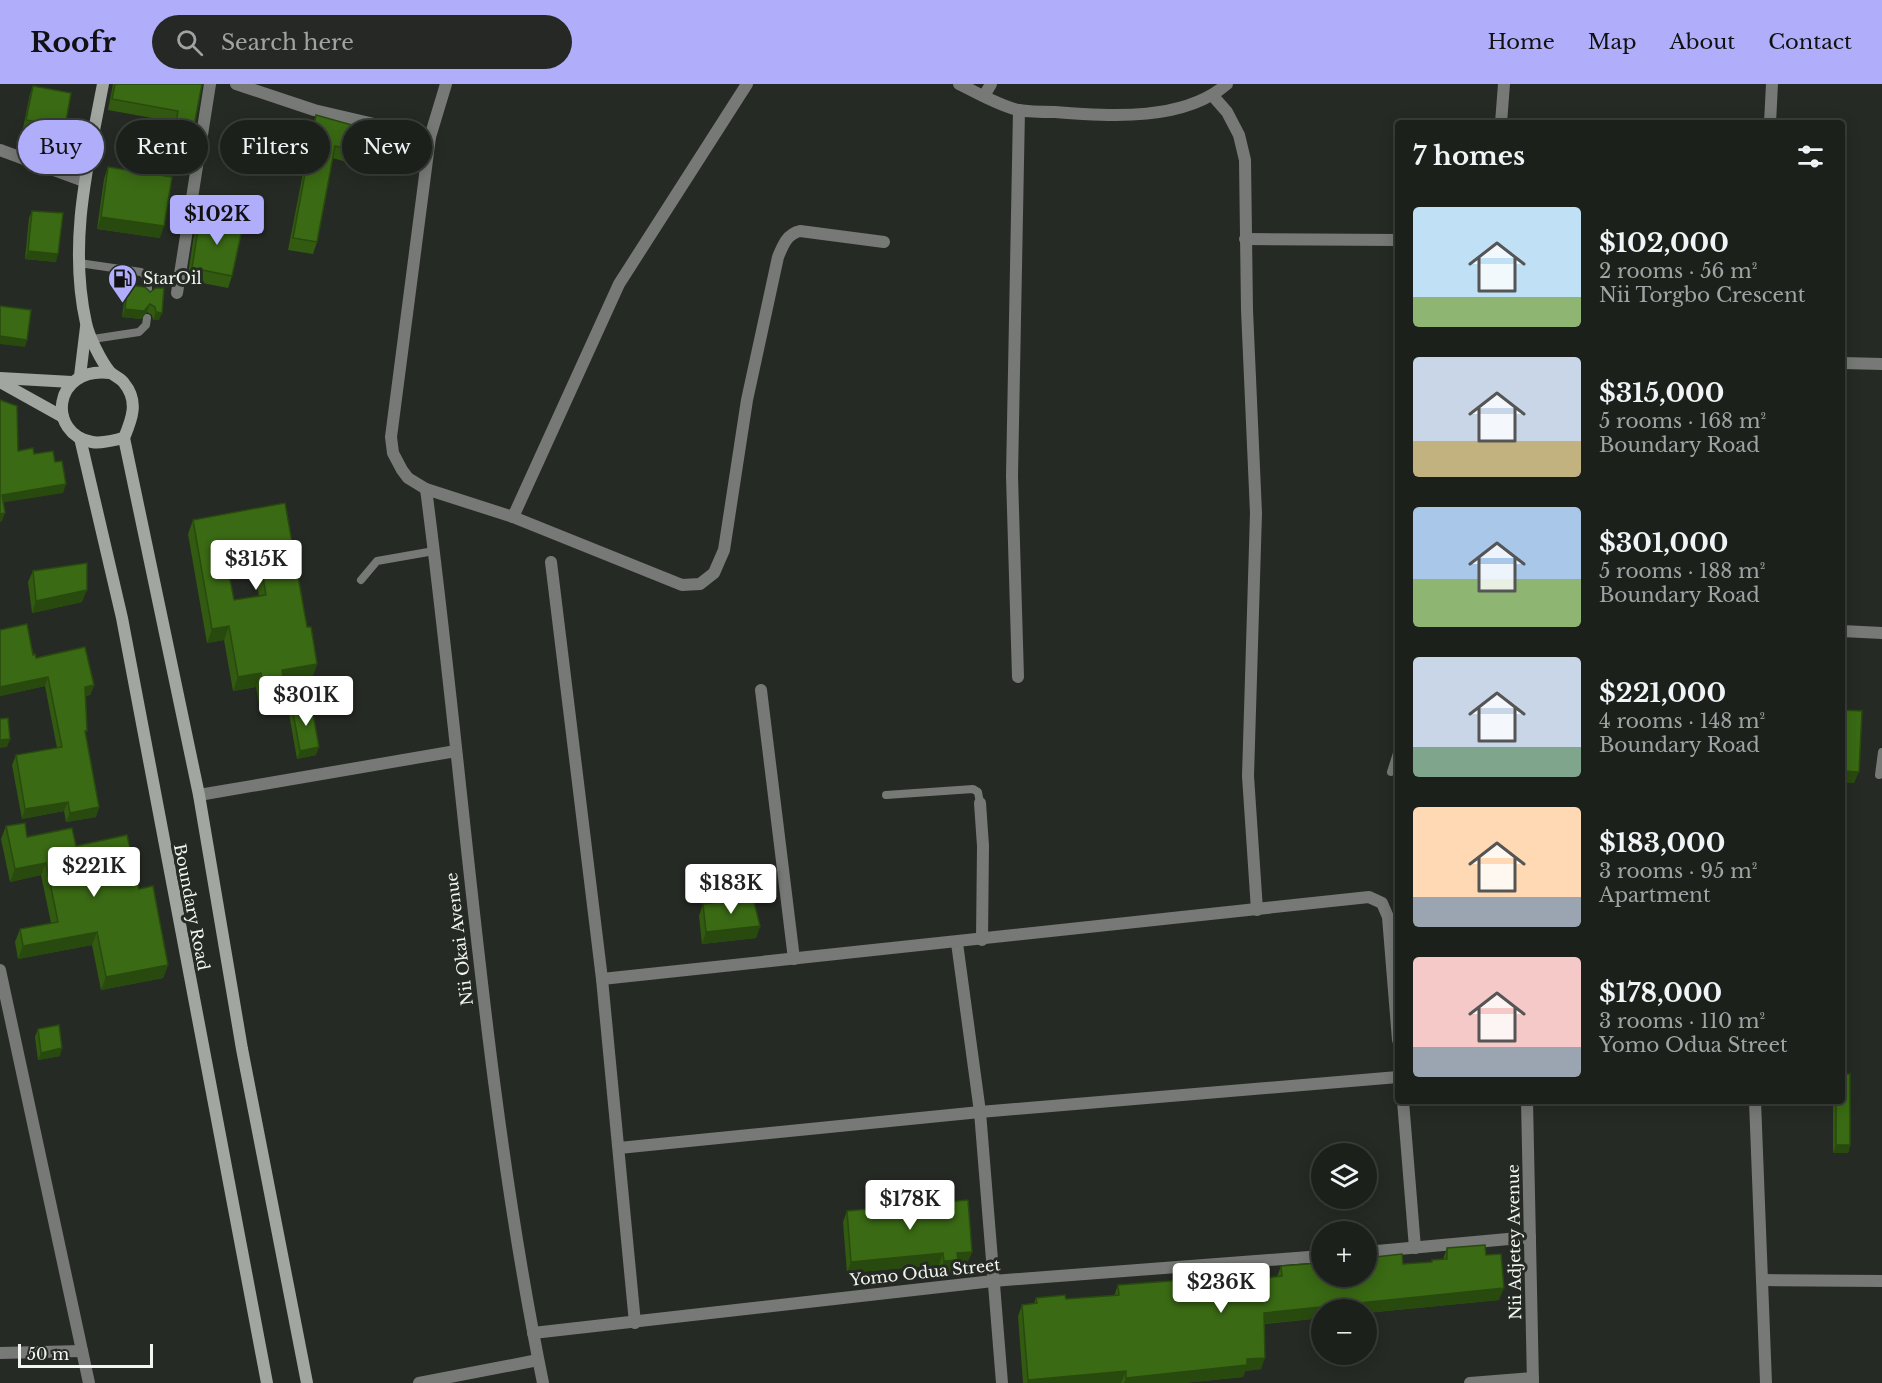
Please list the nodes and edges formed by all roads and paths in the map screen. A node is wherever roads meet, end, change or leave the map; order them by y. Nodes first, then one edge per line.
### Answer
1 (103, 84) edge
2 (210, 84) edge
3 (236, 84) edge
4 (446, 84) edge
5 (747, 84) edge
6 (959, 84) edge
7 (992, 84) edge
8 (1227, 84) edge
9 (1504, 84) edge
10 (1772, 84) edge
11 (984, 96) junction
12 (1213, 96) junction
13 (1019, 110) junction
14 (354, 120) edge
15 (1501, 120) edge
16 (1770, 120) edge
17 (432, 130) edge
18 (0, 150) edge
19 (425, 174) edge
20 (84, 180) junction
21 (1245, 239) junction
22 (1395, 240) edge
23 (884, 242) dead end
24 (79, 263) junction
25 (177, 293) dead end
26 (148, 294) edge
27 (147, 318) edge
28 (86, 325) junction
29 (93, 339) junction
30 (1845, 363) edge
31 (1882, 364) edge
32 (110, 373) junction
33 (76, 379) junction
34 (0, 380) edge
35 (63, 417) junction
36 (80, 438) junction
37 (124, 438) junction
38 (426, 489) junction
39 (513, 517) junction
40 (435, 551) junction
41 (551, 562) dead end
42 (361, 580) dead end
43 (1845, 631) edge
44 (1882, 633) edge
45 (1018, 677) dead end
46 (761, 690) dead end
47 (456, 751) junction
48 (1882, 752) edge
49 (1395, 759) edge
50 (1391, 772) dead end
51 (1879, 775) dead end
52 (199, 795) junction
53 (886, 795) dead end
54 (980, 803) joint
55 (1257, 910) junction
56 (982, 940) junction
57 (957, 943) junction
58 (794, 959) junction
59 (0, 970) edge
60 (602, 979) junction
61 (1395, 1003) edge
62 (1395, 1077) edge
63 (1403, 1104) edge
64 (1527, 1104) edge
65 (1755, 1104) edge
66 (980, 1112) junction
67 (619, 1148) junction
68 (1530, 1237) junction
69 (1415, 1248) junction
70 (1377, 1251) edge
71 (1311, 1257) edge
72 (1762, 1280) junction
73 (993, 1281) junction
74 (1882, 1281) edge
75 (635, 1323) junction
76 (533, 1333) junction
77 (82, 1351) junction
78 (0, 1353) edge
79 (538, 1360) junction
80 (1533, 1380) edge
81 (89, 1383) edge
82 (267, 1383) edge
83 (307, 1383) edge
84 (419, 1383) edge
85 (543, 1383) edge
86 (1002, 1383) edge
87 (1470, 1383) edge
88 (1766, 1383) edge

1 - 20 main road
2 - 25 street
3 - 14 street
4 - 17 street
5 - 39 street
6 - 11 street
7 - 11 street
8 - 12 street
9 - 15 street
10 - 16 street
11 - 13 street
12 - 13 street
12 - 21 street
13 - 45 street
18 - 20 street
19 - 38 street
20 - 24 main road
21 - 22 street
21 - 55 street
23 - 39 street
24 - 26 lane
24 - 28 main road
27 - 29 lane
28 - 29 main road
28 - 33 main road
29 - 32 main road
30 - 31 street
32 - 33 main road
32 - 37 main road
33 - 34 main road
33 - 35 main road
34 - 35 main road
35 - 36 main road
36 - 37 main road
36 - 82 main road, Boundary Road
37 - 52 main road, Boundary Road
38 - 39 street
38 - 40 street, Nii Okai Avenue
40 - 42 lane
40 - 47 street, Nii Okai Avenue
41 - 60 street
43 - 44 street
46 - 58 street
47 - 52 street
47 - 76 street, Nii Okai Avenue
48 - 51 lane
49 - 50 lane
52 - 83 main road, Boundary Road
53 - 54 lane
54 - 56 street
55 - 56 street
55 - 61 street
56 - 57 street
57 - 58 street
57 - 66 street
58 - 60 street
59 - 77 street
60 - 67 street
62 - 66 street
63 - 69 street
64 - 68 street, Nii Adjetey Avenue
65 - 72 street
66 - 67 street
66 - 73 street
67 - 75 street
68 - 69 street
68 - 80 street, Nii Adjetey Avenue
69 - 70 street
71 - 73 street, Yomo Odua Street
72 - 74 street
72 - 88 street
73 - 75 street, Yomo Odua Street
73 - 86 street
75 - 76 street, Yomo Odua Street
76 - 79 street, Nii Okai Avenue
77 - 78 street
77 - 81 street
79 - 84 street
79 - 85 street, Nii Okai Avenue
80 - 87 street

